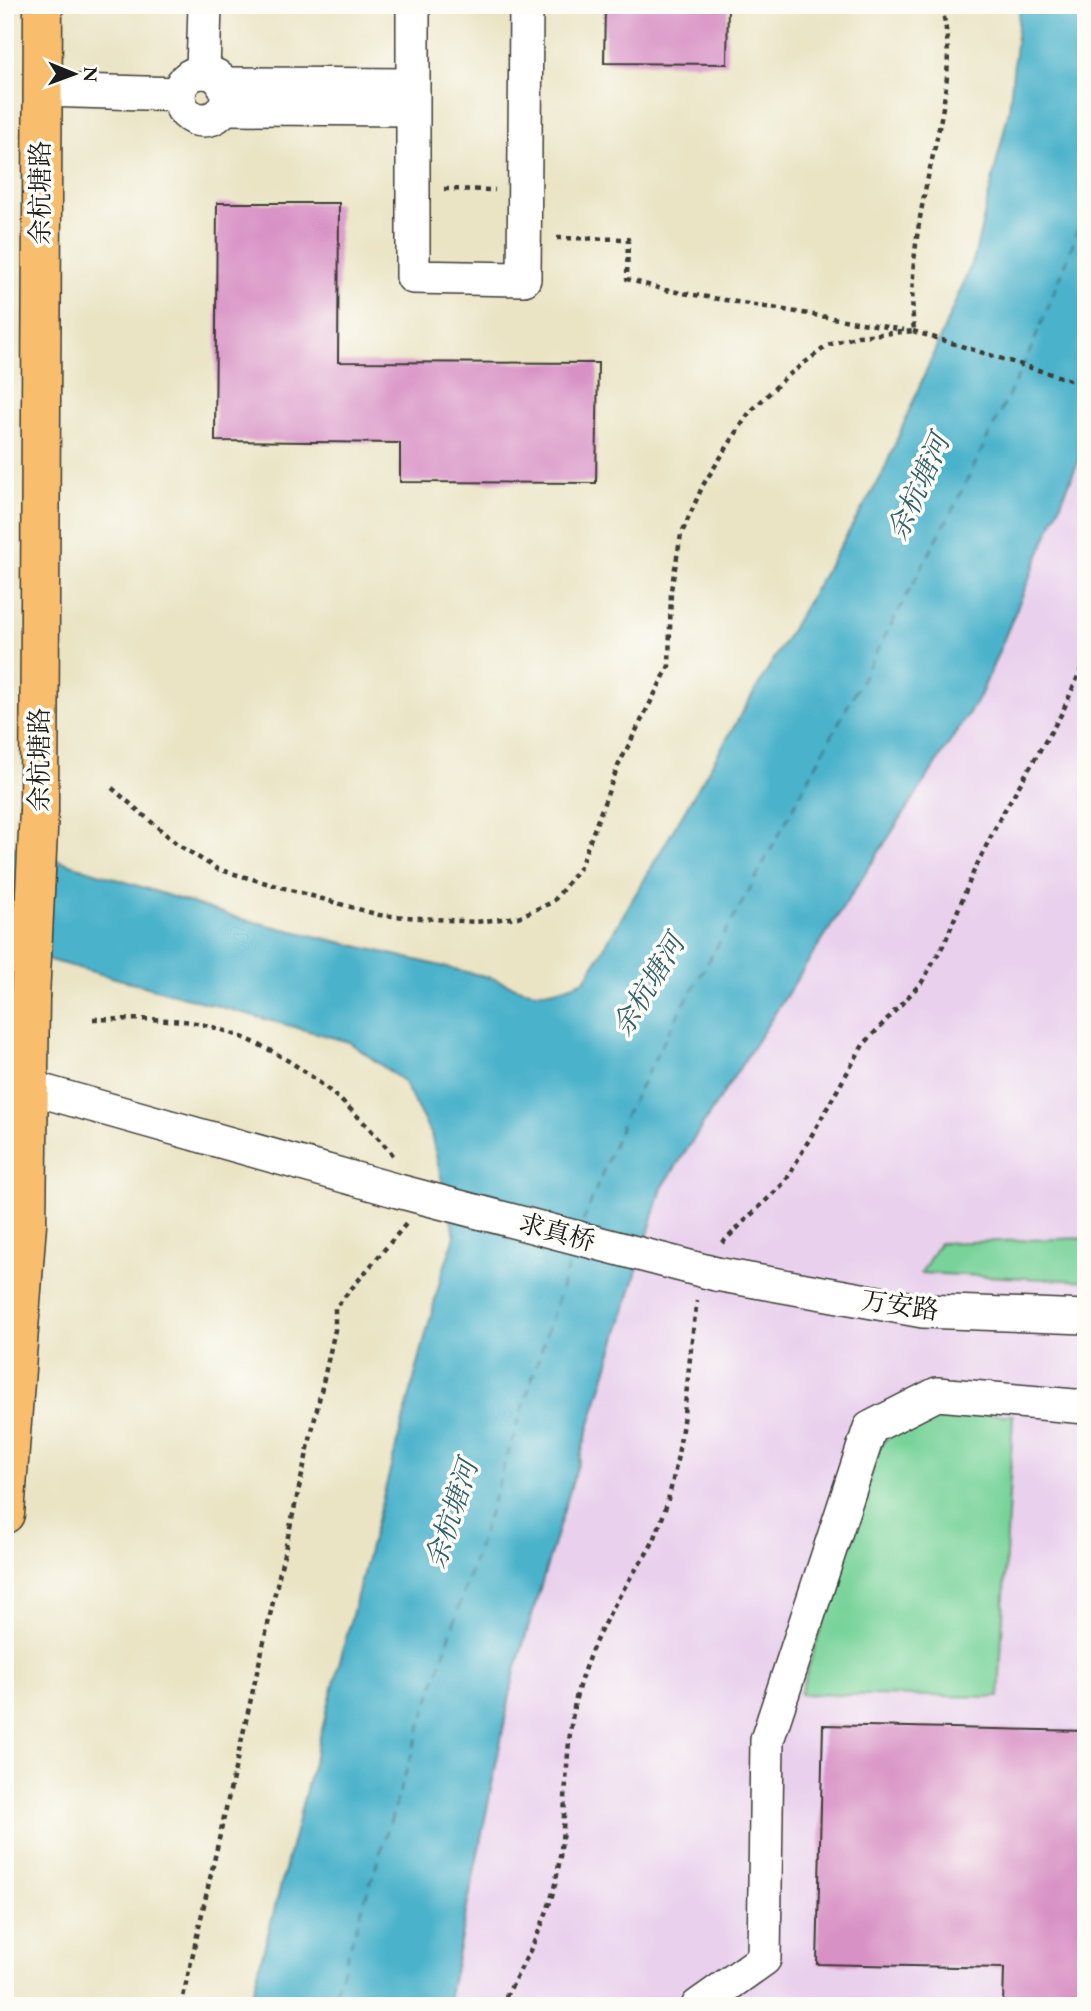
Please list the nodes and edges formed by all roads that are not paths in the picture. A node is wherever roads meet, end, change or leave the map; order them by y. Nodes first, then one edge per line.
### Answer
1 (43, 5) edge
2 (205, 5) edge
3 (413, 5) edge
4 (526, 5) edge
5 (217, 88) junction
6 (41, 90) junction
7 (179, 94) junction
8 (412, 97) junction
9 (28, 1087) junction
10 (711, 1272) joint
11 (1086, 1317) edge
12 (1086, 1407) edge
13 (5, 1514) edge
14 (698, 2006) edge

1 - 6 main road, 余杭塘路
2 - 5 street
3 - 8 street
4 - 8 street
5 - 7 street
5 - 7 street
5 - 8 street
6 - 7 street
6 - 9 main road, 余杭塘路, bridge
9 - 10 street, 求真桥, bridge
9 - 13 main road, 余杭塘路
10 - 11 street, 万安路
12 - 14 street

